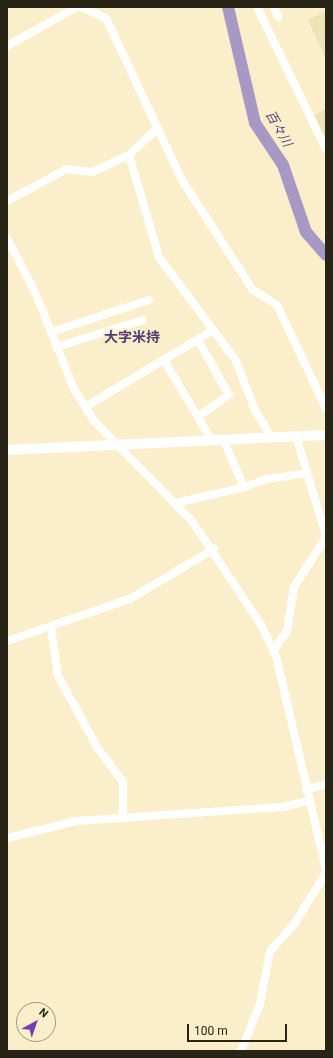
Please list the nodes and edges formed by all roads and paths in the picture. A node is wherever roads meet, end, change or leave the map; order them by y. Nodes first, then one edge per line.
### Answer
1 (78, 7) edge
2 (81, 7) edge
3 (257, 7) edge
4 (274, 7) edge
5 (278, 17) dead end
6 (7, 46) edge
7 (156, 130) junction
8 (326, 149) edge
9 (129, 155) junction
10 (7, 201) edge
11 (7, 238) edge
12 (149, 300) dead end
13 (143, 320) dead end
14 (212, 331) junction
15 (50, 332) junction
16 (198, 340) junction
17 (56, 347) junction
18 (164, 362) junction
19 (85, 407) junction
20 (326, 408) edge
21 (200, 416) junction
22 (326, 435) edge
23 (296, 436) junction
24 (271, 437) junction
25 (211, 439) junction
26 (223, 439) junction
27 (117, 446) junction
28 (7, 450) edge
29 (306, 474) junction
30 (244, 487) junction
31 (176, 503) junction
32 (326, 537) edge
33 (214, 549) junction
34 (51, 627) junction
35 (7, 641) edge
36 (273, 651) junction
37 (326, 784) edge
38 (306, 790) junction
39 (309, 801) junction
40 (123, 817) junction
41 (322, 832) edge
42 (7, 838) edge
43 (326, 869) edge
44 (326, 873) edge
45 (241, 1051) edge

1 - 6 street
2 - 7 street
3 - 8 street
4 - 5 street
7 - 9 street
7 - 20 street
9 - 10 street
9 - 14 street
11 - 15 street
12 - 15 street
13 - 17 street
14 - 16 street
14 - 24 street
15 - 17 street
16 - 18 street
16 - 21 street
17 - 19 street
18 - 19 street
18 - 21 street
19 - 27 street
21 - 25 street
22 - 23 street
23 - 24 street
23 - 29 street
24 - 26 street
25 - 26 street
25 - 27 street
26 - 30 street
27 - 28 street
27 - 31 street
29 - 30 street
29 - 32 street
30 - 31 street
31 - 33 street
32 - 36 street
33 - 34 street
33 - 36 street
34 - 35 street
34 - 40 street
36 - 38 street
37 - 38 street
38 - 39 street
39 - 40 street
39 - 41 street
40 - 42 street
41 - 43 street
44 - 45 street

